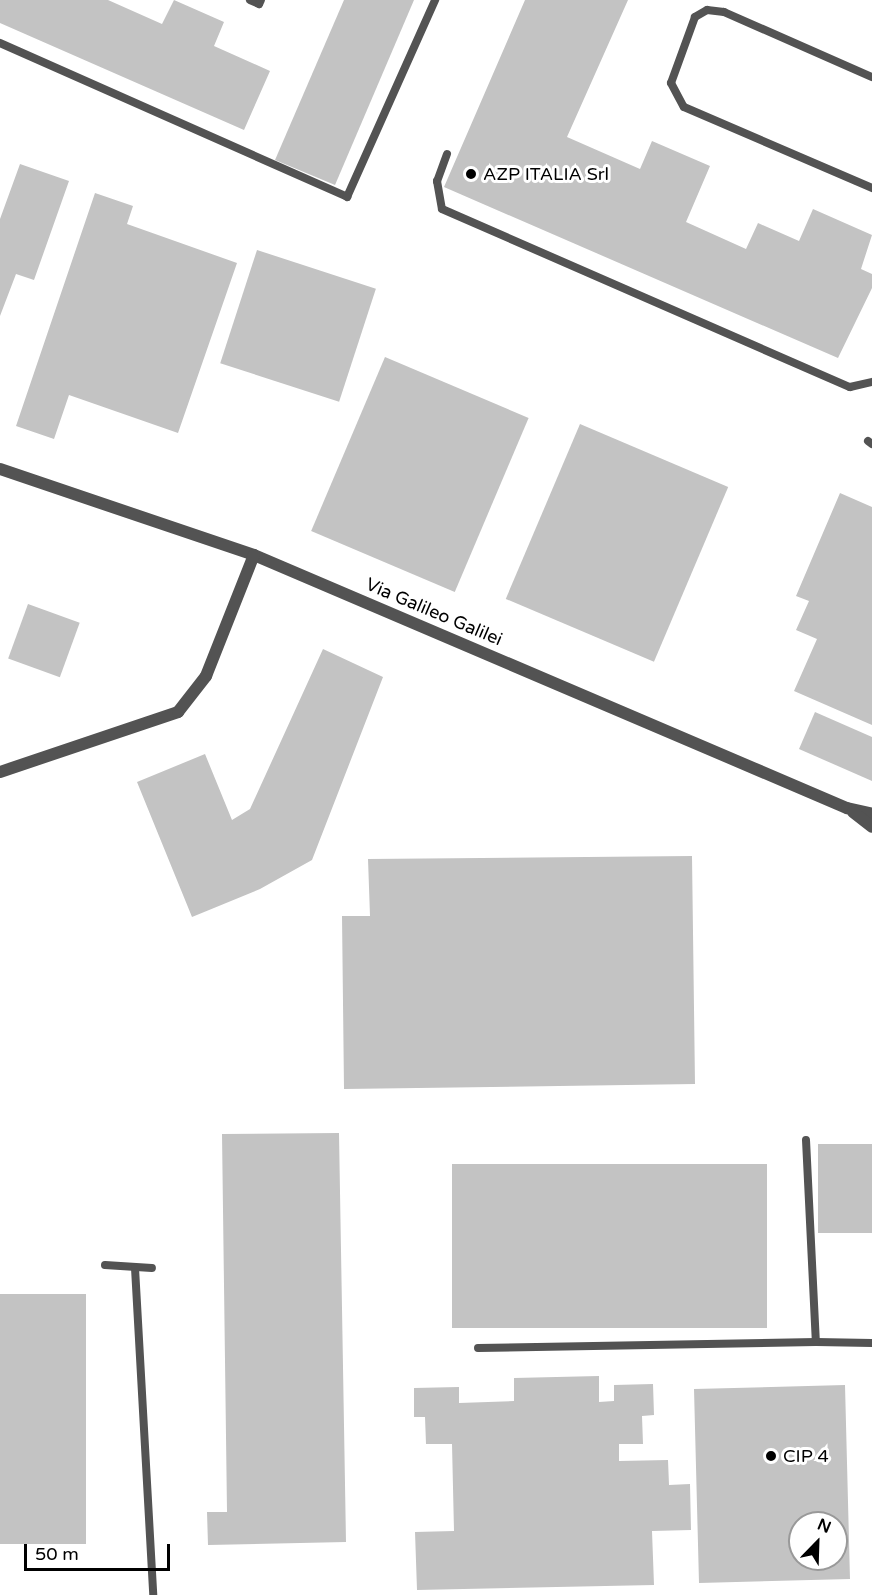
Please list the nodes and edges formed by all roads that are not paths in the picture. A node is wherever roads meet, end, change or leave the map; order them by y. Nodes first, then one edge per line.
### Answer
1 (250, 0) edge
2 (261, 0) edge
3 (435, 0) edge
4 (0, 43) edge
5 (872, 77) edge
6 (447, 153) dead end
7 (872, 188) edge
8 (872, 381) edge
9 (0, 469) edge
10 (254, 555) junction
11 (0, 772) edge
12 (847, 808) junction
13 (872, 814) edge
14 (872, 827) edge
15 (806, 1140) dead end
16 (105, 1265) dead end
17 (135, 1268) junction
18 (152, 1268) dead end
19 (816, 1342) junction
20 (872, 1343) edge
21 (478, 1348) dead end
22 (153, 1595) edge

1 - 2 lane
3 - 4 lane
5 - 7 lane
6 - 8 lane
9 - 10 street, Via Galileo Galilei
10 - 11 street
10 - 12 street, Via Galileo Galilei
12 - 13 street, Via Galileo Galilei
12 - 14 street, Via Galileo Galilei
15 - 19 lane
16 - 17 lane
17 - 18 lane
17 - 22 lane
19 - 20 lane
19 - 21 lane

